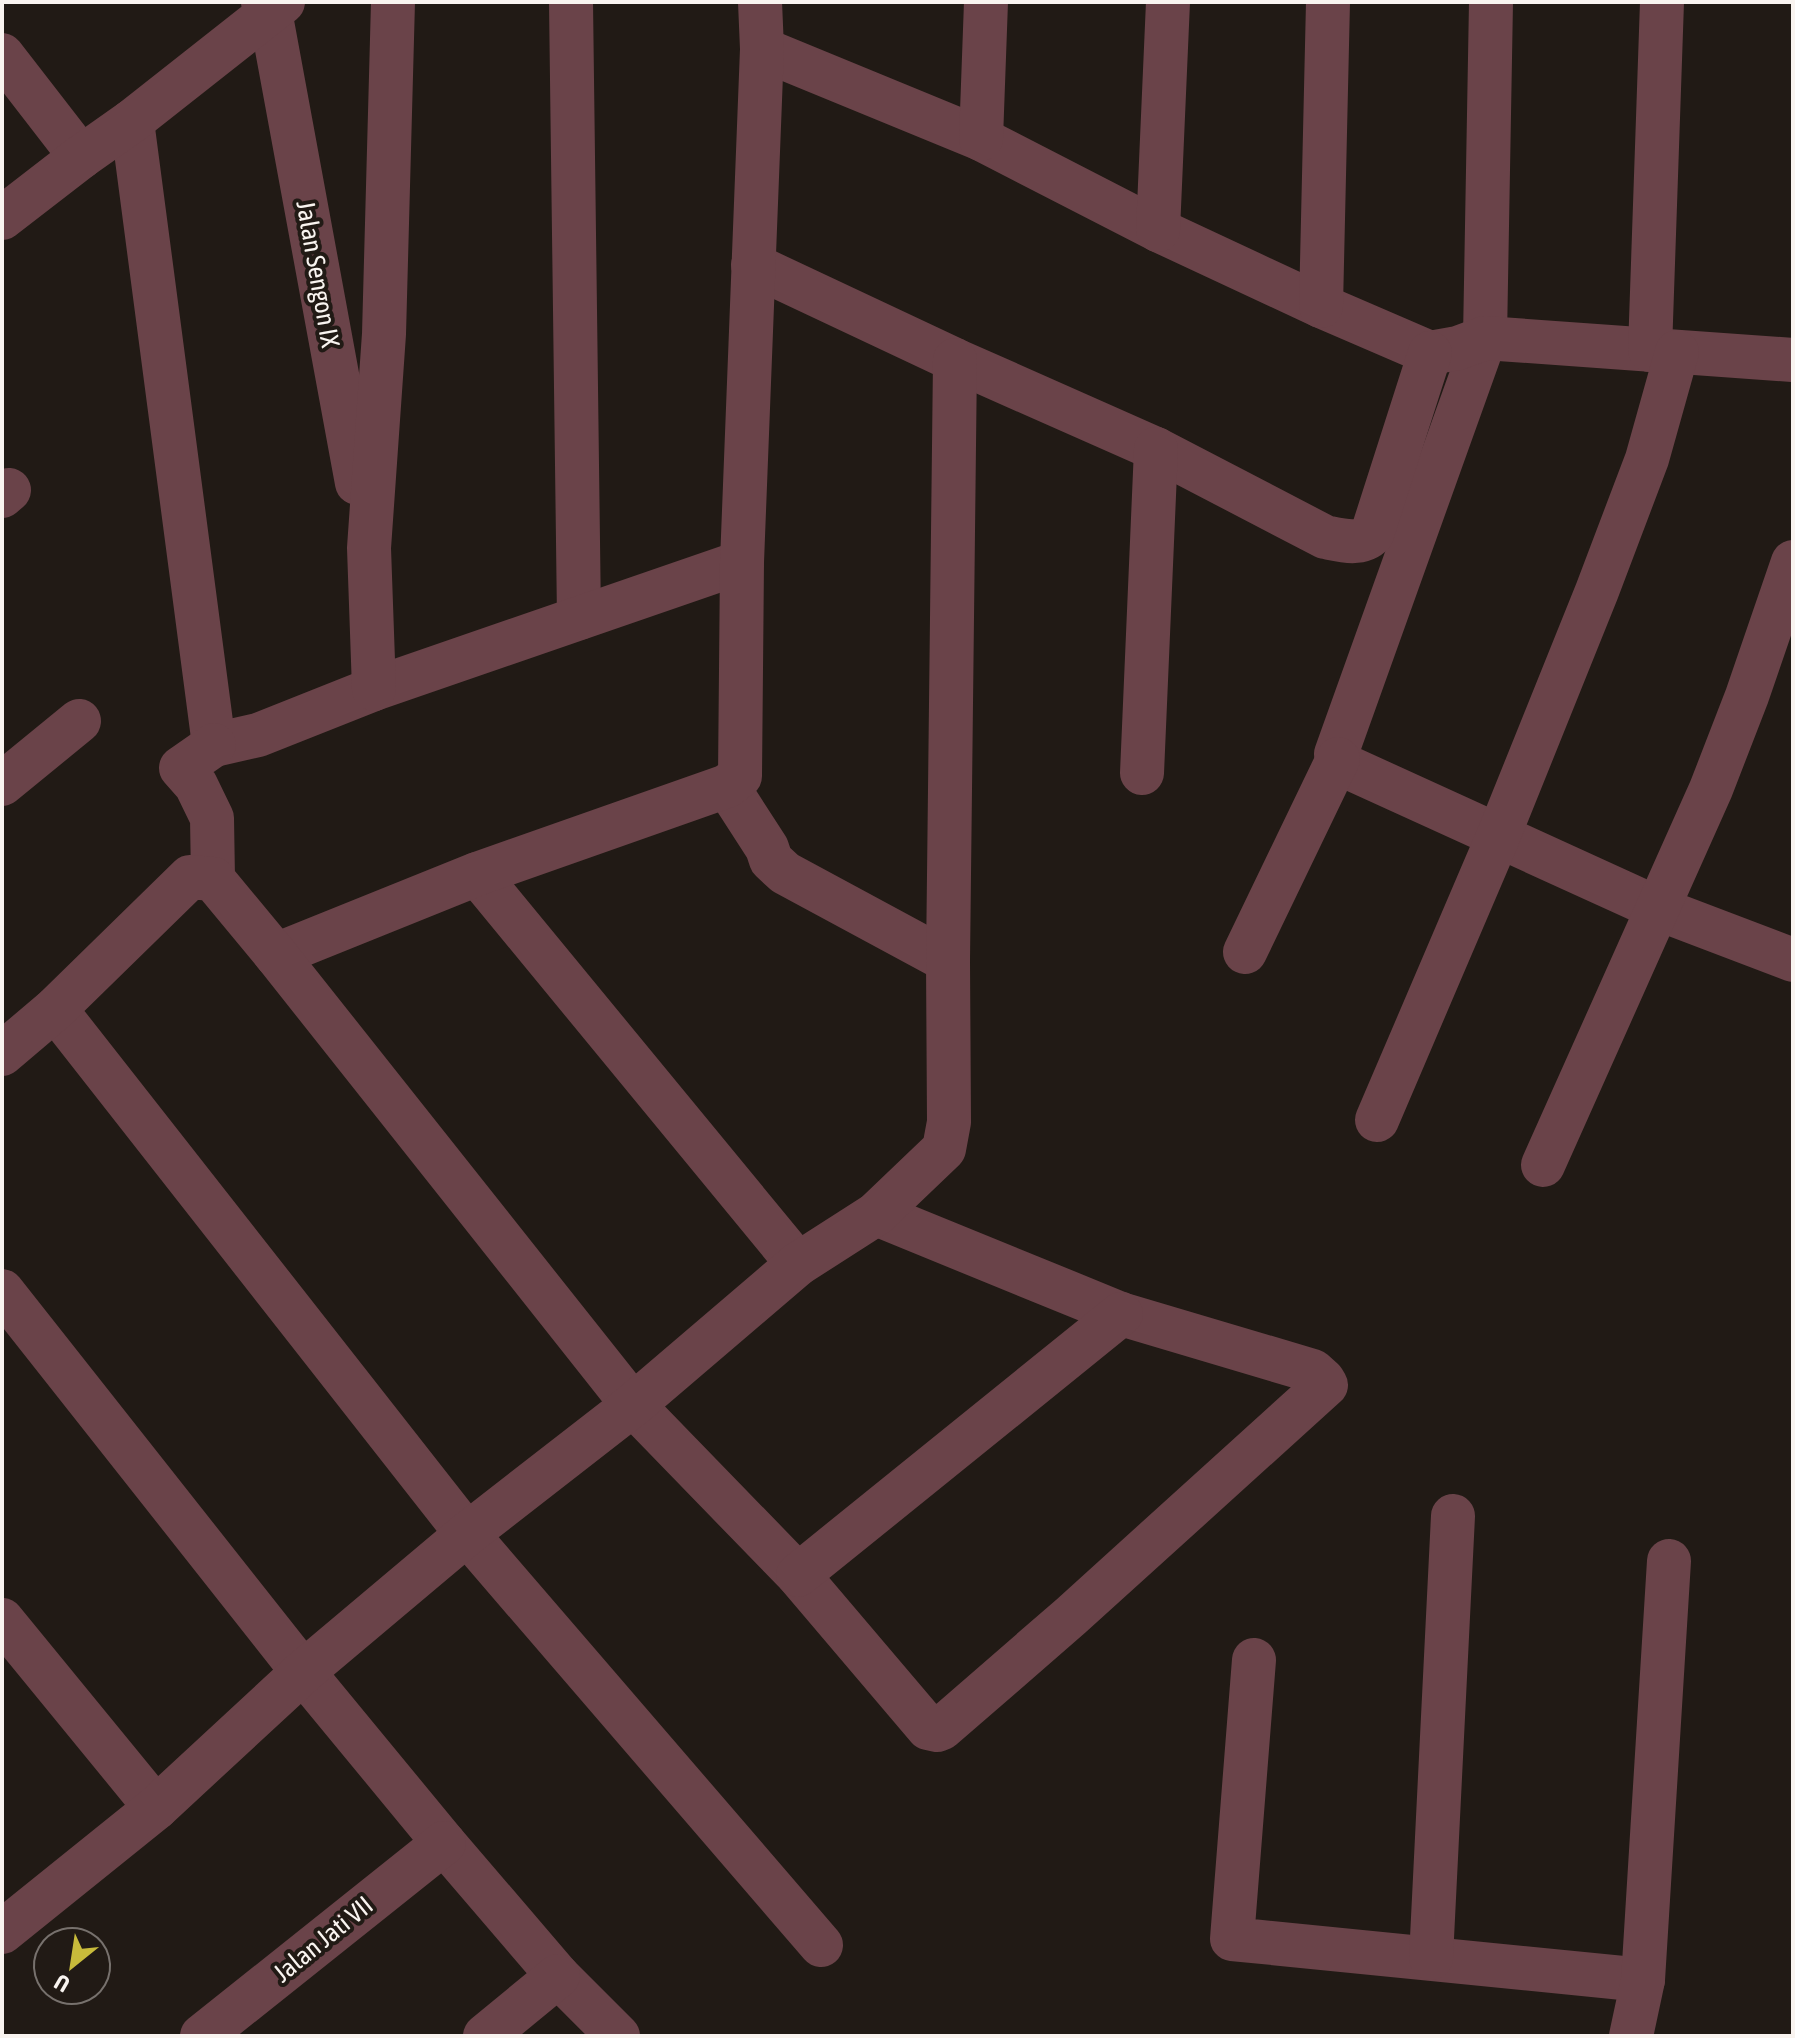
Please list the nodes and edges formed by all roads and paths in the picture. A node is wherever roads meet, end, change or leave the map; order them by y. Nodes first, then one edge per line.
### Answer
1 (393, 2) edge
2 (571, 2) edge
3 (760, 2) edge
4 (986, 2) edge
5 (1168, 2) edge
6 (1328, 2) edge
7 (1491, 2) edge
8 (1662, 2) edge
9 (272, 5) edge
10 (762, 49) junction
11 (2, 55) edge
12 (132, 121) junction
13 (981, 139) junction
14 (81, 157) junction
15 (2, 218) edge
16 (1158, 230) junction
17 (753, 265) junction
18 (1321, 306) junction
19 (1485, 338) junction
20 (1663, 351) junction
21 (1430, 353) junction
22 (955, 360) junction
23 (1793, 360) edge
24 (1156, 449) junction
25 (369, 548) junction
26 (742, 562) junction
27 (1793, 562) edge
28 (579, 618) junction
29 (374, 689) junction
30 (79, 721) dead end
31 (214, 745) junction
32 (1338, 759) junction
33 (1142, 773) dead end
34 (2, 784) edge
35 (727, 786) junction
36 (1498, 837) junction
37 (477, 874) junction
38 (213, 879) junction
39 (1659, 909) junction
40 (1245, 952) dead end
41 (276, 955) junction
42 (1793, 960) edge
43 (948, 961) junction
44 (55, 1009) junction
45 (2, 1054) edge
46 (1377, 1120) dead end
47 (1543, 1165) dead end
48 (876, 1214) junction
49 (798, 1264) junction
50 (2, 1291) edge
51 (1121, 1314) junction
52 (633, 1405) junction
53 (1453, 1516) dead end
54 (467, 1534) junction
55 (1669, 1561) dead end
56 (798, 1575) junction
57 (2, 1620) edge
58 (1254, 1660) dead end
59 (303, 1672) junction
60 (156, 1808) junction
61 (444, 1843) junction
62 (2, 1932) edge
63 (821, 1945) dead end
64 (1431, 1958) junction
65 (558, 1976) junction
66 (1643, 1980) junction
67 (202, 2036) edge
68 (485, 2036) edge
69 (618, 2036) edge
70 (1631, 2036) edge

1 - 25 street
2 - 28 street
3 - 10 street
4 - 13 street
5 - 16 street
6 - 18 street
7 - 19 street
8 - 20 street
9 - 12 street
9 - 25 street, Jalan Sengon IX
10 - 13 street
10 - 17 street
11 - 14 street
12 - 14 street
12 - 31 street
13 - 16 street
14 - 15 street
16 - 18 street
17 - 22 street
17 - 26 street
18 - 21 street
19 - 20 street
19 - 21 street
19 - 32 street
20 - 23 street
20 - 36 street
21 - 24 street
22 - 24 street
22 - 43 street
24 - 33 street
25 - 29 street
26 - 28 street
26 - 35 street
27 - 39 street
28 - 29 street
29 - 31 street
30 - 34 street
31 - 38 street
32 - 36 street
32 - 40 street
35 - 37 street
35 - 43 street
36 - 39 street
36 - 46 street
37 - 41 street
37 - 49 street
38 - 41 street
38 - 44 street
39 - 42 street
39 - 47 street
41 - 52 street
43 - 48 street
44 - 45 street
44 - 54 street
48 - 49 street
48 - 51 street
49 - 52 street
50 - 59 street
51 - 56 street
51 - 56 street
52 - 54 street
52 - 56 street
53 - 64 street
54 - 59 street
54 - 63 street
55 - 66 street
57 - 60 street
58 - 64 street
59 - 60 street
59 - 61 street
60 - 62 street
61 - 65 street
61 - 67 street, Jalan Jati VII
64 - 66 street
65 - 68 street
65 - 69 street
66 - 70 street

